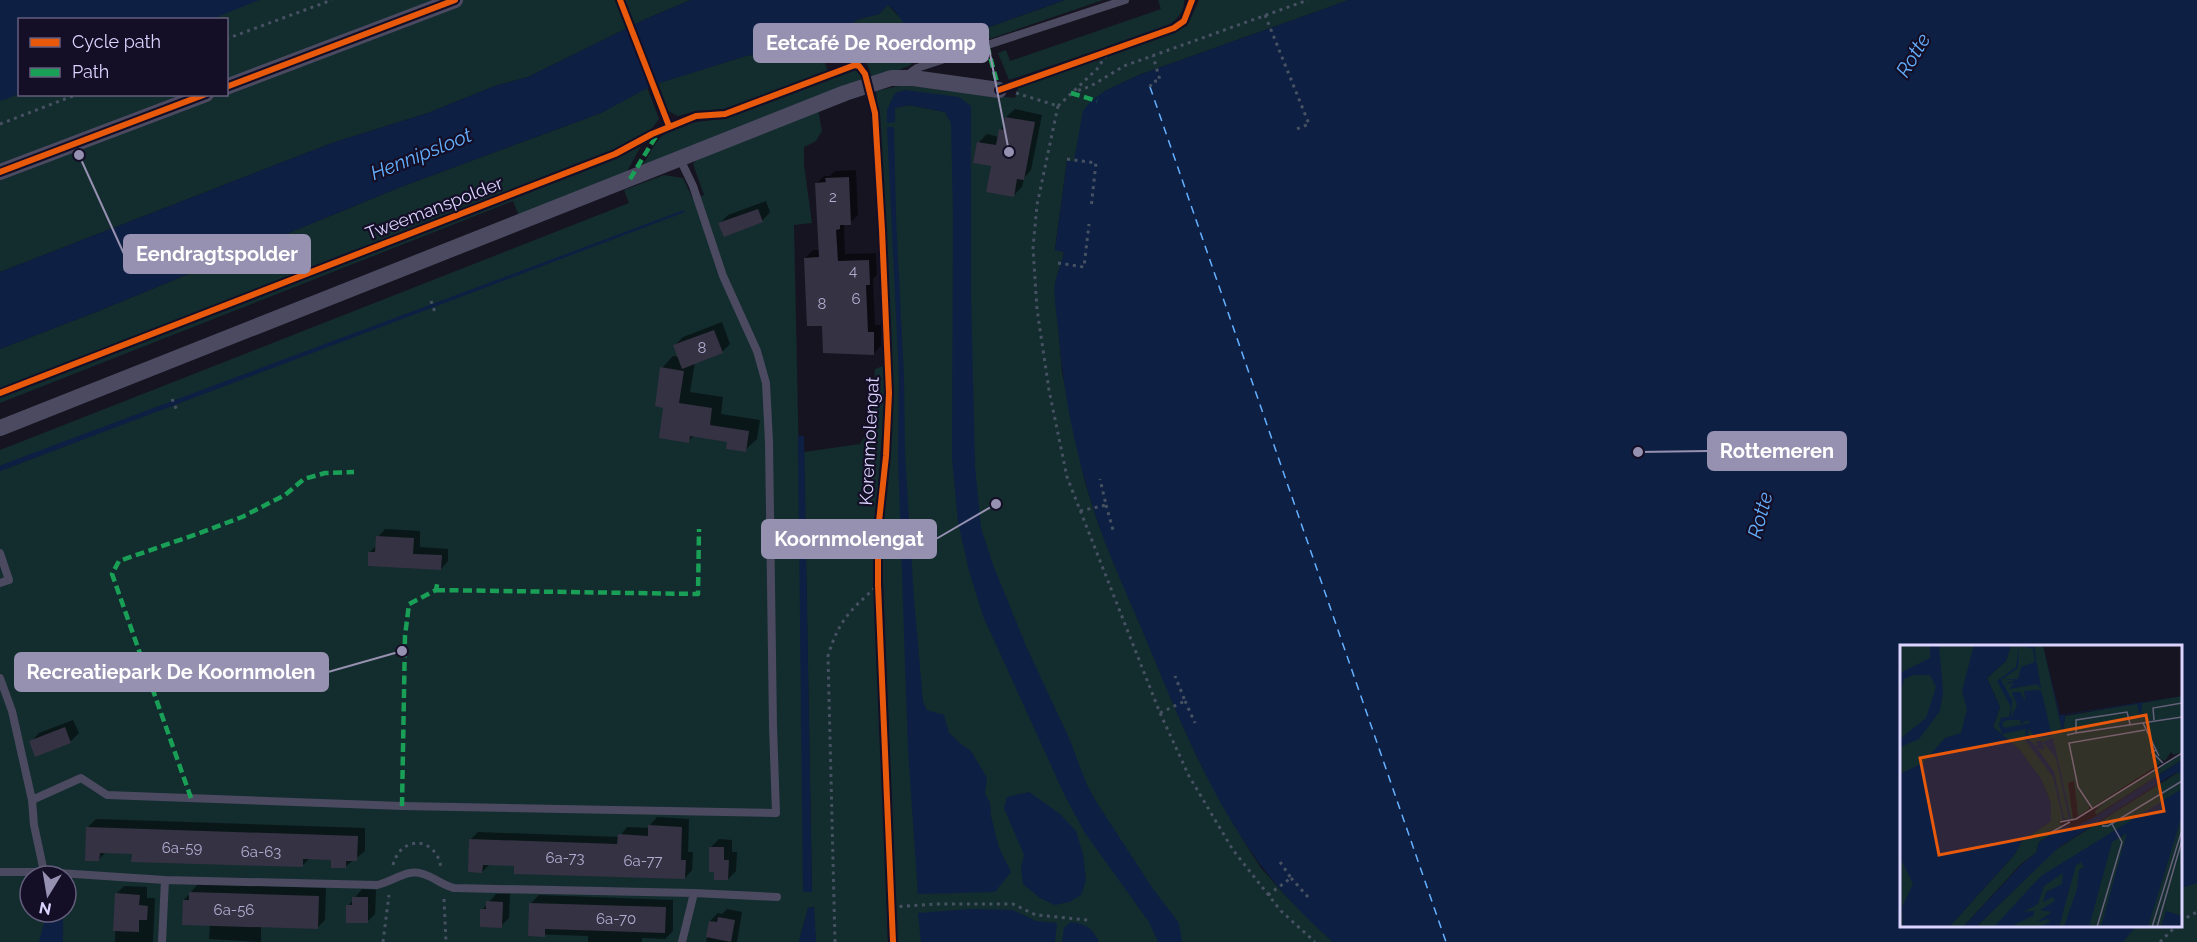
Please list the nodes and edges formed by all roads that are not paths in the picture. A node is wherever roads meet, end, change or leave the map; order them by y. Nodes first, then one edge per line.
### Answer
1 (454, 0) edge
2 (1125, 0) edge
3 (903, 78) junction
4 (228, 86) edge
5 (999, 90) road end
6 (201, 96) edge
7 (680, 159) junction
8 (0, 172) edge
9 (0, 428) edge
10 (0, 553) edge
11 (0, 583) edge
12 (0, 678) edge
13 (32, 800) junction
14 (42, 864) edge
15 (0, 872) edge
16 (18, 872) edge
17 (78, 874) edge
18 (165, 880) junction
19 (694, 893) junction
20 (777, 897) dead end
21 (162, 942) edge
22 (682, 942) edge

1 - 4 street
2 - 3 lane
3 - 5 street
3 - 7 street
6 - 8 street
7 - 9 street
7 - 13 lane
10 - 11 lane
12 - 13 lane
13 - 14 lane
15 - 16 lane
17 - 18 lane
18 - 19 lane
18 - 21 lane
19 - 20 lane
19 - 22 lane

